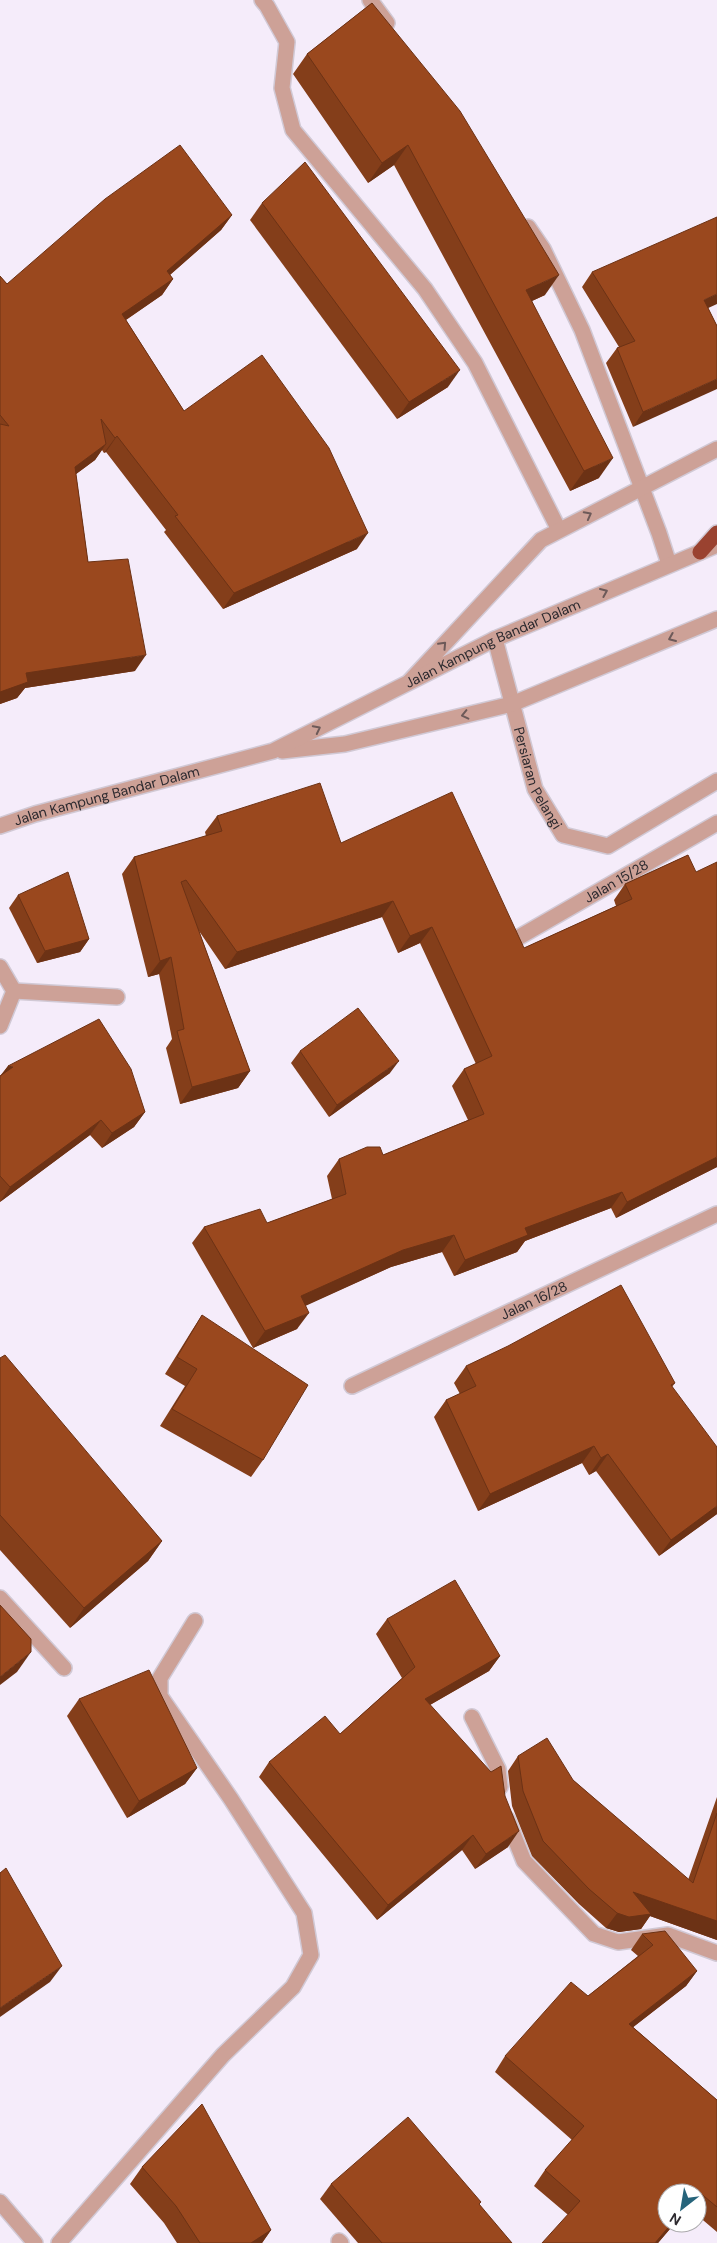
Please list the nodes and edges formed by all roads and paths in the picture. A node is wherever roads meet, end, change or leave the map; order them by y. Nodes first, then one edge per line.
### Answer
1 (262, 0) edge
2 (370, 0) edge
3 (398, 39) edge
4 (521, 216) edge
5 (717, 449) edge
6 (641, 487) junction
7 (560, 530) junction
8 (717, 533) edge
9 (717, 545) edge
10 (700, 552) junction
11 (669, 564) junction
12 (717, 619) edge
13 (495, 638) junction
14 (410, 681) junction
15 (512, 704) junction
16 (273, 751) junction
17 (717, 781) edge
18 (717, 824) edge
19 (0, 826) edge
20 (514, 940) edge
21 (0, 967) edge
22 (14, 990) junction
23 (117, 997) dead end
24 (0, 1026) edge
25 (717, 1214) edge
26 (352, 1386) dead end
27 (0, 1598) edge
28 (195, 1621) dead end
29 (64, 1668) dead end
30 (472, 1717) dead end
31 (717, 1953) edge
32 (0, 2202) edge
33 (35, 2243) edge
34 (59, 2243) edge

1 - 7 street
2 - 3 street
4 - 6 street
5 - 6 street
7 -> 6 street
6 - 11 street
14 -> 7 street
8 - 10 highway
9 - 10 street, Jalan Kampung Bandar Dalam
10 - 11 street, Jalan Kampung Bandar Dalam
13 -> 11 street, Jalan Kampung Bandar Dalam
12 -> 15 street, Jalan Kampung Bandar Dalam
13 - 14 street, Jalan Kampung Bandar Dalam
13 - 15 street, Persiaran Pelangi
16 -> 14 street, Jalan Kampung Bandar Dalam
15 -> 16 street, Jalan Kampung Bandar Dalam
15 - 17 street, Persiaran Pelangi
16 - 19 street, Jalan Kampung Bandar Dalam
18 - 20 street, Jalan 15/28
21 - 22 street
22 - 23 street
22 - 24 street
25 - 26 street, Jalan 16/28
27 - 29 street
28 - 34 street
30 - 31 street
32 - 33 street

